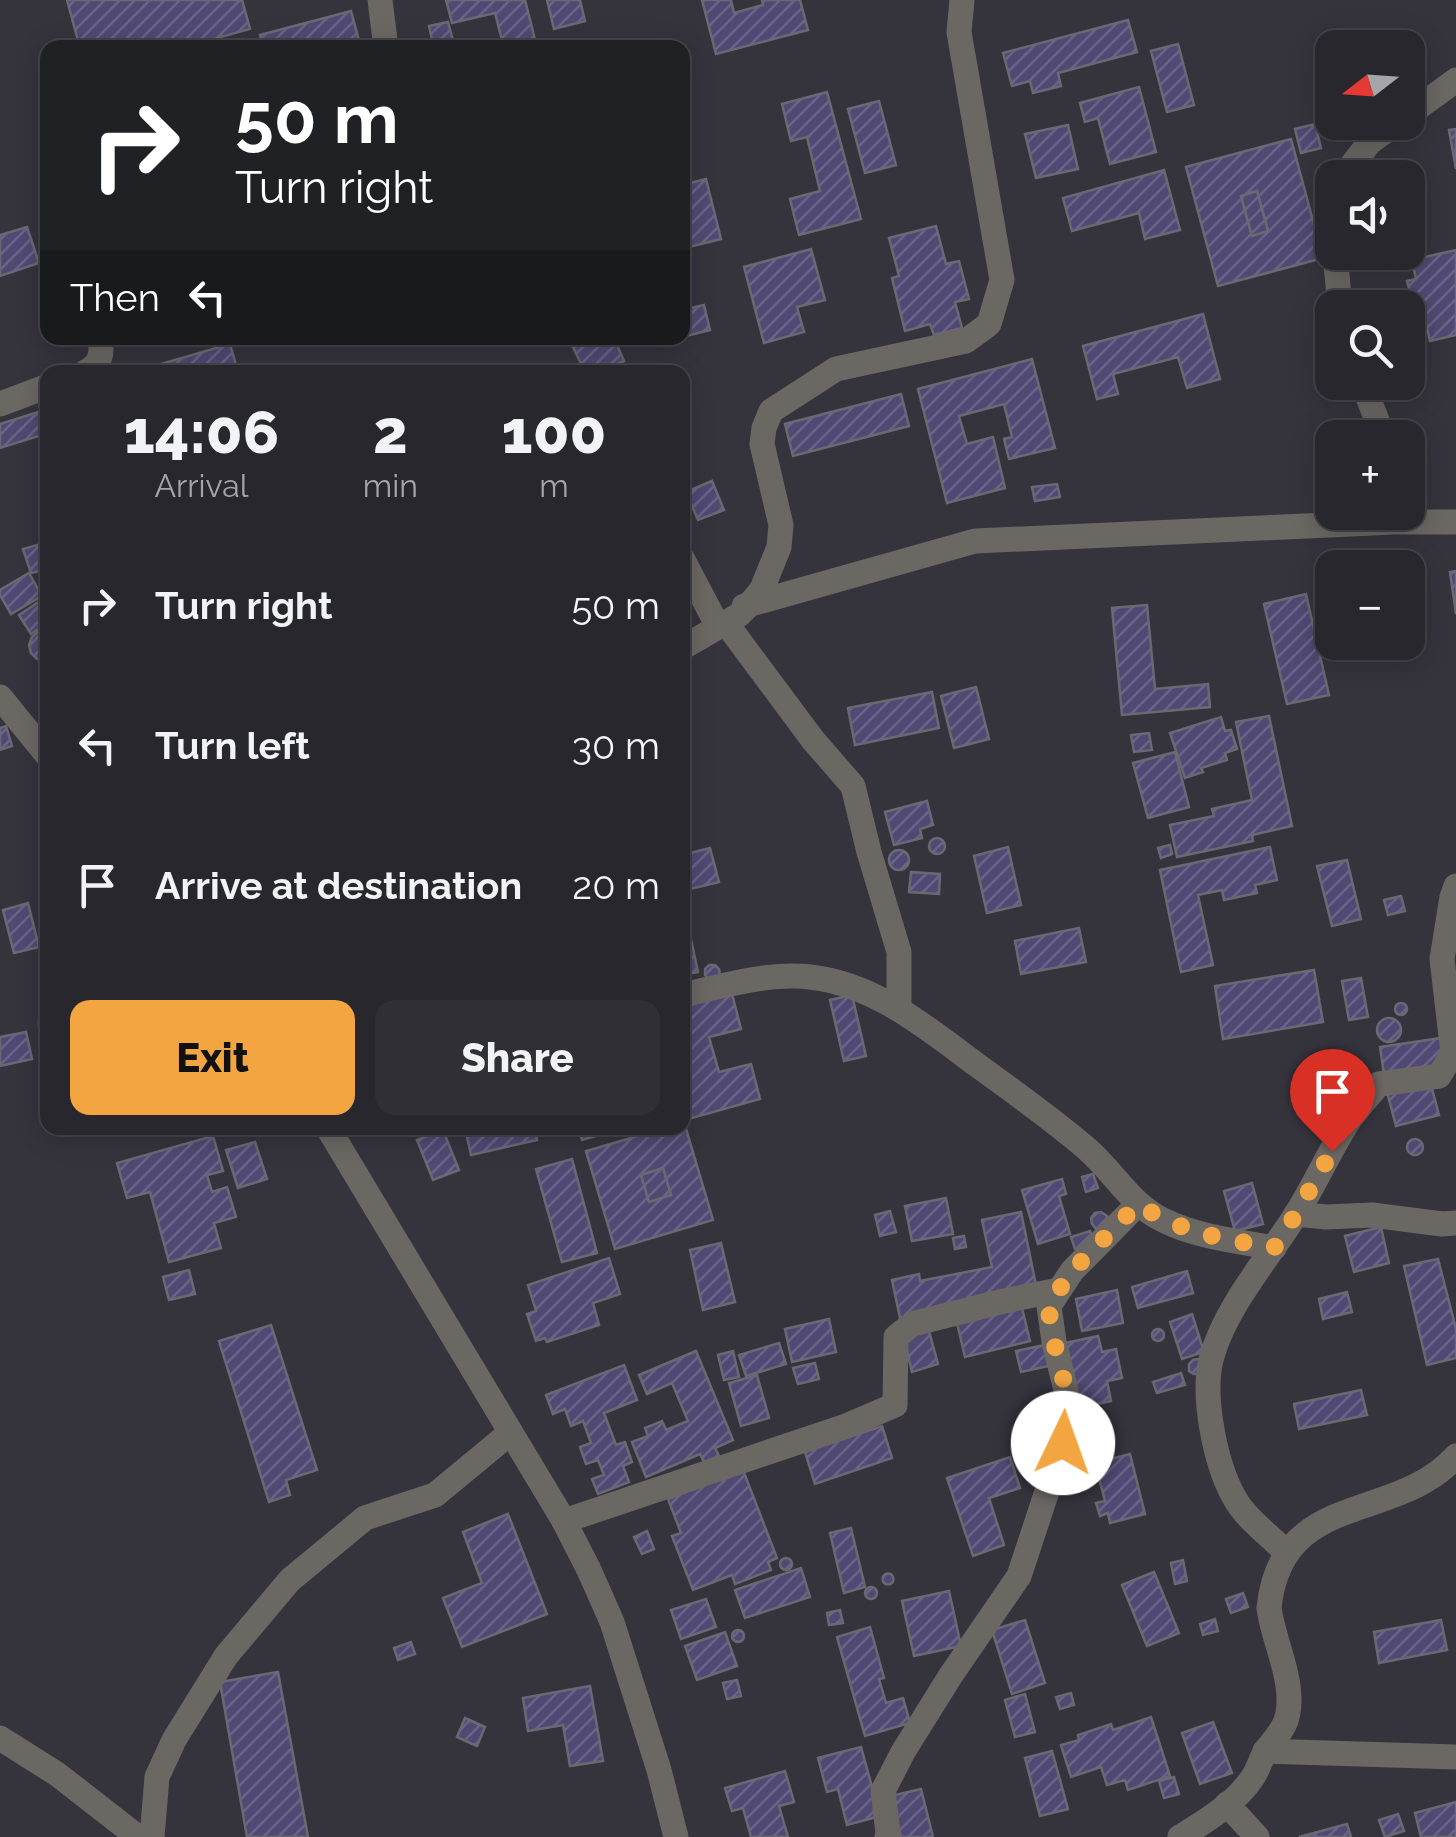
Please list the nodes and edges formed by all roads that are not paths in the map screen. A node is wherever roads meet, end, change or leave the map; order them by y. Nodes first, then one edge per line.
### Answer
1 (380, 0) edge
2 (962, 0) edge
3 (385, 40) edge
4 (1456, 80) edge
5 (1425, 103) edge
6 (1374, 140) edge
7 (1356, 160) edge
8 (40, 389) edge
9 (0, 404) edge
10 (1425, 520) edge
11 (1315, 521) edge
12 (1456, 522) edge
13 (690, 571) edge
14 (750, 604) junction
15 (720, 620) junction
16 (690, 626) edge
17 (690, 642) edge
18 (0, 697) edge
19 (40, 746) edge
20 (1456, 886) edge
21 (690, 993) edge
22 (899, 1008) junction
23 (1454, 1054) edge
24 (332, 1135) edge
25 (1138, 1204) junction
26 (1296, 1214) junction
27 (1456, 1223) edge
28 (1274, 1248) junction
29 (1060, 1290) junction
30 (510, 1433) junction
31 (1456, 1456) edge
32 (564, 1521) junction
33 (1286, 1552) junction
34 (0, 1738) edge
35 (1266, 1751) junction
36 (1456, 1756) edge
37 (1227, 1804) junction
38 (138, 1837) edge
39 (152, 1837) edge
40 (676, 1837) edge
41 (887, 1837) edge
42 (1180, 1837) edge
43 (1257, 1837) edge

1 - 3 street
2 - 14 street
4 - 5 street
6 - 7 street
8 - 9 street
10 - 12 street
11 - 14 street
13 - 15 street
14 - 15 street
15 - 16 street
15 - 17 street
15 - 22 street
18 - 19 street
20 - 23 street
21 - 22 street
22 - 25 street
23 - 26 street
24 - 30 street
25 - 28 street
25 - 29 street
26 - 27 street
26 - 28 street
28 - 33 street
29 - 32 street
29 - 41 street
30 - 32 street
30 - 39 street
31 - 33 street
32 - 40 street
33 - 35 street
34 - 38 street
35 - 36 street
35 - 37 street
37 - 42 street
37 - 43 street

